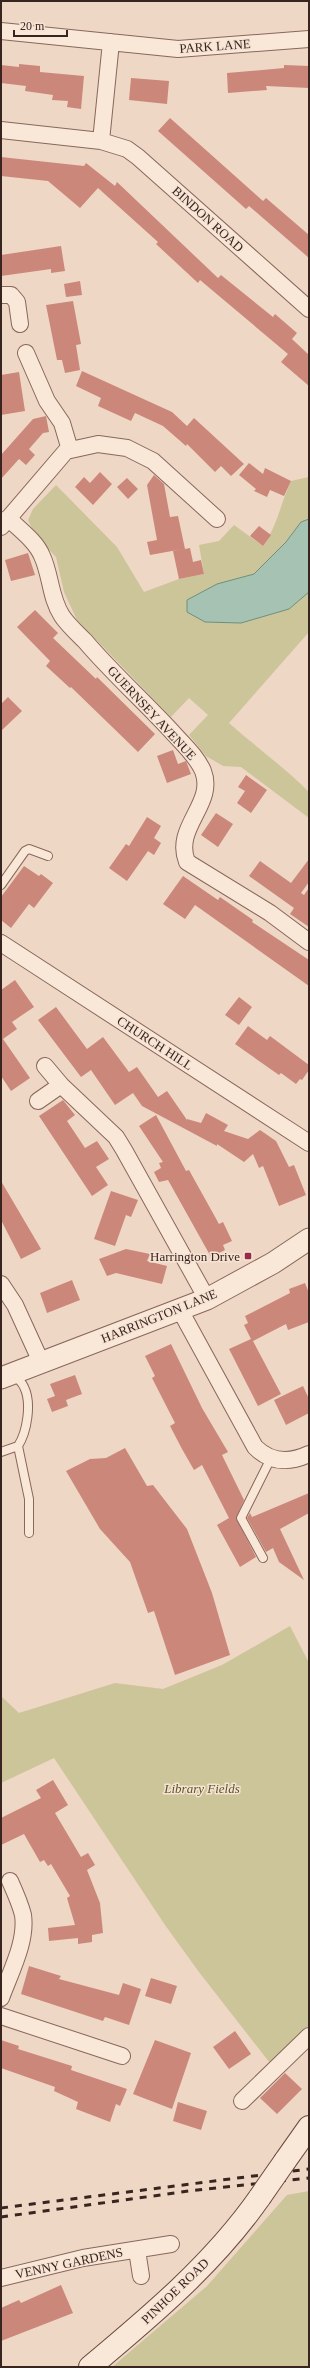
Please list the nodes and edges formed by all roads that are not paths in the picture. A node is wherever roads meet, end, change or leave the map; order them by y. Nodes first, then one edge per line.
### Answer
1 (1, 31) edge
2 (309, 39) edge
3 (111, 42) junction
4 (1, 130) edge
5 (101, 141) junction
6 (1, 295) edge
7 (309, 309) edge
8 (20, 324) dead end
9 (26, 353) dead end
10 (70, 450) junction
11 (217, 519) dead end
12 (4, 522) edge
13 (48, 856) dead end
14 (1, 885) edge
15 (309, 942) edge
16 (1, 943) edge
17 (45, 1066) dead end
18 (61, 1085) junction
19 (38, 1100) dead end
20 (309, 1143) edge
21 (309, 1239) edge
22 (1, 1284) edge
23 (207, 1299) junction
24 (180, 1310) junction
25 (41, 1362) junction
26 (7, 1376) edge
27 (18, 1446) junction
28 (1, 1452) edge
29 (309, 1454) edge
30 (271, 1458) junction
31 (29, 1534) dead end
32 (263, 1558) dead end
33 (10, 1881) dead end
34 (1, 1998) edge
35 (1, 2016) edge
36 (309, 2036) edge
37 (122, 2056) dead end
38 (242, 2101) dead end
39 (309, 2127) edge
40 (171, 2244) dead end
41 (137, 2250) junction
42 (142, 2276) dead end
43 (1, 2278) edge
44 (90, 2367) edge

1 - 3 street, PARK LANE
2 - 3 street, PARK LANE
3 - 5 street
4 - 5 street, BINDON ROAD
5 - 7 street, BINDON ROAD
6 - 8 street
9 - 10 street
10 - 11 street
10 - 12 street
12 - 15 street, GUERNSEY AVENUE
13 - 14 lane
16 - 20 street, CHURCH HILL
17 - 18 street
18 - 19 street
18 - 23 street
21 - 23 street, HARRINGTON LANE
22 - 25 street
23 - 24 street, HARRINGTON LANE
24 - 25 street, HARRINGTON LANE
24 - 30 street
25 - 26 street, HARRINGTON LANE
26 - 27 lane
27 - 28 lane
27 - 31 lane
29 - 30 street
30 - 32 lane
33 - 34 street
35 - 37 street
36 - 38 street
39 - 44 main road, PINHOE ROAD, bridge
40 - 41 street, VENNY GARDENS
41 - 42 street, VENNY GARDENS
41 - 43 street, VENNY GARDENS

